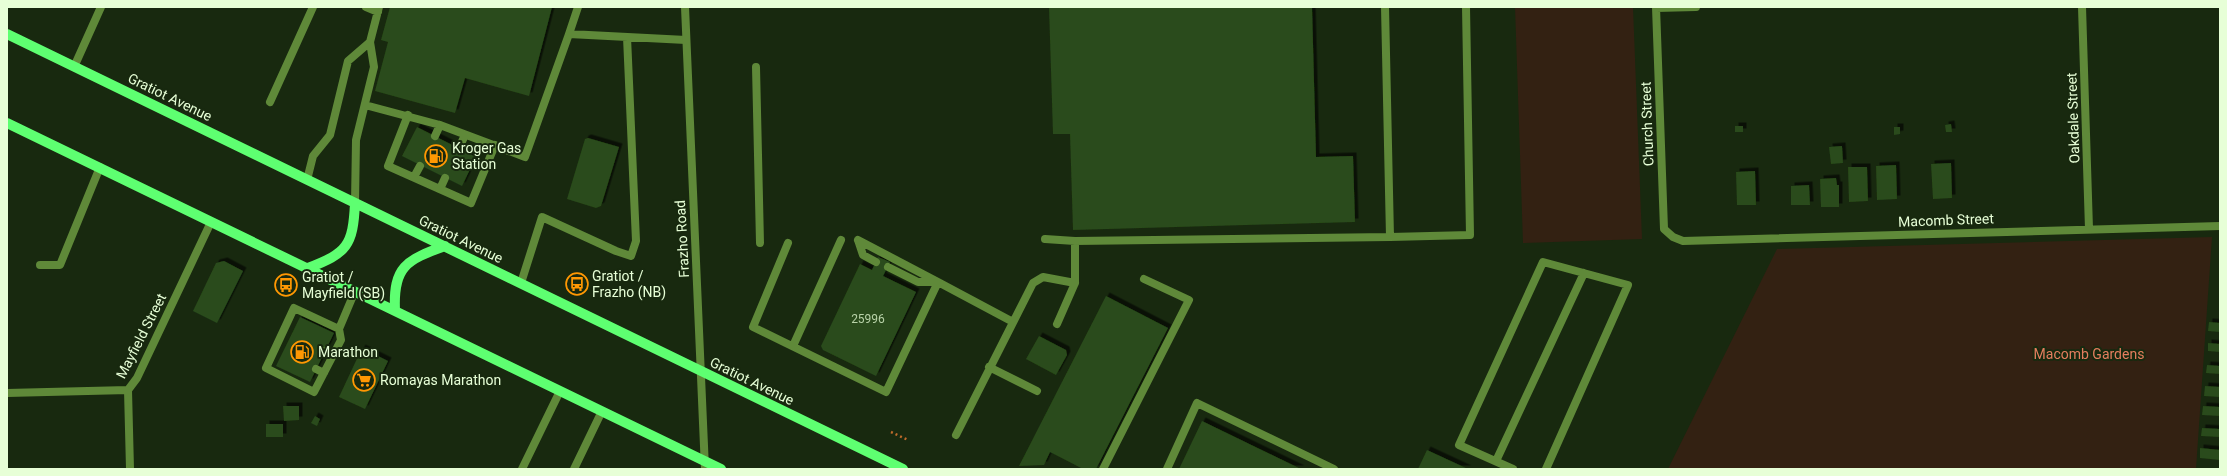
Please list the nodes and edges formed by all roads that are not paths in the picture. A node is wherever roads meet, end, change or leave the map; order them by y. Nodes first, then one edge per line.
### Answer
1 (101, 7) edge
2 (313, 7) edge
3 (366, 7) edge
4 (578, 7) edge
5 (685, 7) edge
6 (1385, 7) edge
7 (1466, 7) edge
8 (1696, 7) edge
9 (2082, 7) edge
10 (1656, 8) edge
11 (378, 9) edge
12 (7, 34) edge
13 (569, 34) junction
14 (627, 37) junction
15 (686, 40) junction
16 (370, 42) junction
17 (74, 66) junction
18 (756, 66) dead end
19 (270, 102) dead end
20 (364, 105) junction
21 (408, 115) junction
22 (7, 122) edge
23 (440, 125) junction
24 (465, 135) junction
25 (435, 136) dead end
26 (496, 145) junction
27 (459, 148) dead end
28 (420, 166) dead end
29 (100, 167) junction
30 (414, 178) junction
31 (444, 178) dead end
32 (307, 180) junction
33 (440, 189) junction
34 (355, 203) junction
35 (211, 222) junction
36 (2220, 226) edge
37 (2089, 229) junction
38 (1390, 237) junction
39 (1673, 237) joint
40 (1045, 239) dead end
41 (841, 240) dead end
42 (1075, 241) junction
43 (760, 243) dead end
44 (788, 243) dead end
45 (444, 246) junction
46 (876, 262) dead end
47 (40, 265) dead end
48 (888, 267) dead end
49 (308, 268) junction
50 (1584, 273) junction
51 (1144, 279) dead end
52 (938, 282) junction
53 (521, 283) junction
54 (1075, 283) junction
55 (355, 291) junction
56 (395, 310) junction
57 (1013, 322) junction
58 (1057, 324) dead end
59 (339, 329) junction
60 (793, 346) junction
61 (325, 351) dead end
62 (333, 355) junction
63 (989, 368) junction
64 (699, 371) junction
65 (128, 390) junction
66 (560, 391) junction
67 (1037, 391) dead end
68 (7, 393) edge
69 (602, 411) junction
70 (956, 435) dead end
71 (1496, 461) junction
72 (704, 465) edge
73 (130, 469) edge
74 (522, 469) edge
75 (574, 469) edge
76 (721, 469) edge
77 (901, 469) edge
78 (1103, 469) edge
79 (1167, 469) edge
80 (1334, 469) edge
81 (1513, 469) edge
82 (1546, 469) edge

1 - 17 street
2 - 19 street
3 - 11 street
4 - 13 street
5 - 15 street, Frazho Road
6 - 38 street
7 - 38 street
8 - 10 street
9 - 37 street, Oakdale Street
10 - 39 street, Church Street
11 - 16 street
12 - 17 main road, Gratiot Avenue
13 - 14 street
13 - 26 street
14 - 15 street
14 - 53 street
15 - 64 street, Frazho Road
16 - 20 street
16 - 32 street
17 - 32 main road, Gratiot Avenue
18 - 43 street
20 - 21 street
20 - 34 street
21 - 23 street
21 - 30 street
22 - 29 main road
23 - 24 street
23 - 25 street
24 - 26 street
24 - 27 street
26 - 33 street
28 - 30 street
29 - 35 main road
29 - 47 street
30 - 33 street
31 - 33 street
32 - 34 main road, Gratiot Avenue
34 - 45 main road, Gratiot Avenue
34 - 49 main road
35 - 49 main road
35 - 65 street, Mayfield Street
36 - 37 street, Macomb Street
37 - 39 street, Macomb Street
38 - 42 street
40 - 42 street
41 - 60 street
42 - 54 street
44 - 60 street
45 - 53 main road, Gratiot Avenue
45 - 56 main road
46 - 52 street
48 - 52 street
49 - 55 main road
50 - 71 street
50 - 71 street
50 - 82 street
51 - 78 street
52 - 57 street
52 - 60 street
53 - 64 main road, Gratiot Avenue
54 - 57 street
54 - 58 street
55 - 56 main road
55 - 59 street
56 - 66 main road
57 - 63 street
59 - 62 street
59 - 62 street
61 - 62 street
63 - 67 street
63 - 70 street
64 - 72 street, Frazho Road
64 - 77 main road, Gratiot Avenue
65 - 68 street
65 - 73 street, Mayfield Street
66 - 69 main road
66 - 74 street
69 - 72 main road
69 - 75 street
71 - 81 street
72 - 76 main road
79 - 80 street

